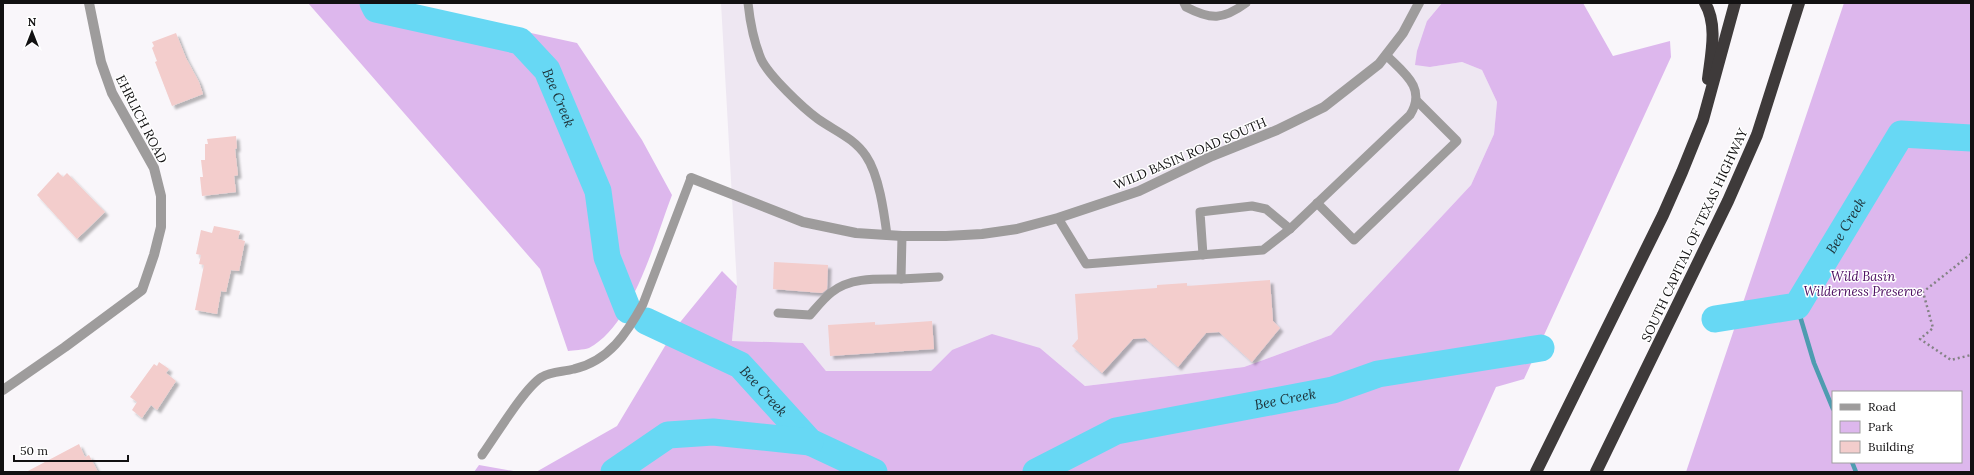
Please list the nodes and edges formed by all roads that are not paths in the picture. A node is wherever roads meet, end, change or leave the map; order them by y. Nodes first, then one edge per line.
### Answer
1 (89, 3) edge
2 (748, 3) edge
3 (1184, 3) edge
4 (1246, 3) edge
5 (1419, 3) edge
6 (1705, 3) edge
7 (1735, 3) edge
8 (1800, 3) edge
9 (1386, 55) junction
10 (1417, 101) junction
11 (1702, 120) junction
12 (691, 178) joint
13 (1317, 203) junction
14 (1058, 218) junction
15 (1290, 229) junction
16 (888, 235) junction
17 (902, 236) junction
18 (1203, 254) junction
19 (939, 278) dead end
20 (901, 279) junction
21 (778, 313) dead end
22 (3, 390) edge
23 (482, 454) dead end
24 (1536, 472) edge
25 (1596, 472) edge

1 - 22 street, EHRLICH ROAD
2 - 16 lane
3 - 4 lane
5 - 9 street, WILD BASIN ROAD SOUTH
6 - 11 highway
7 - 11 highway
8 - 25 highway, SOUTH CAPITAL OF TEXAS HIGHWAY
9 - 10 lane
9 - 14 street, WILD BASIN ROAD SOUTH
10 - 13 lane
10 - 13 lane
11 - 24 highway
12 - 16 street, WILD BASIN ROAD SOUTH
12 - 23 lane
13 - 15 lane
14 - 17 street, WILD BASIN ROAD SOUTH
14 - 18 lane
15 - 18 lane
15 - 18 lane
16 - 17 street, WILD BASIN ROAD SOUTH
17 - 20 lane
19 - 20 lane
20 - 21 lane

